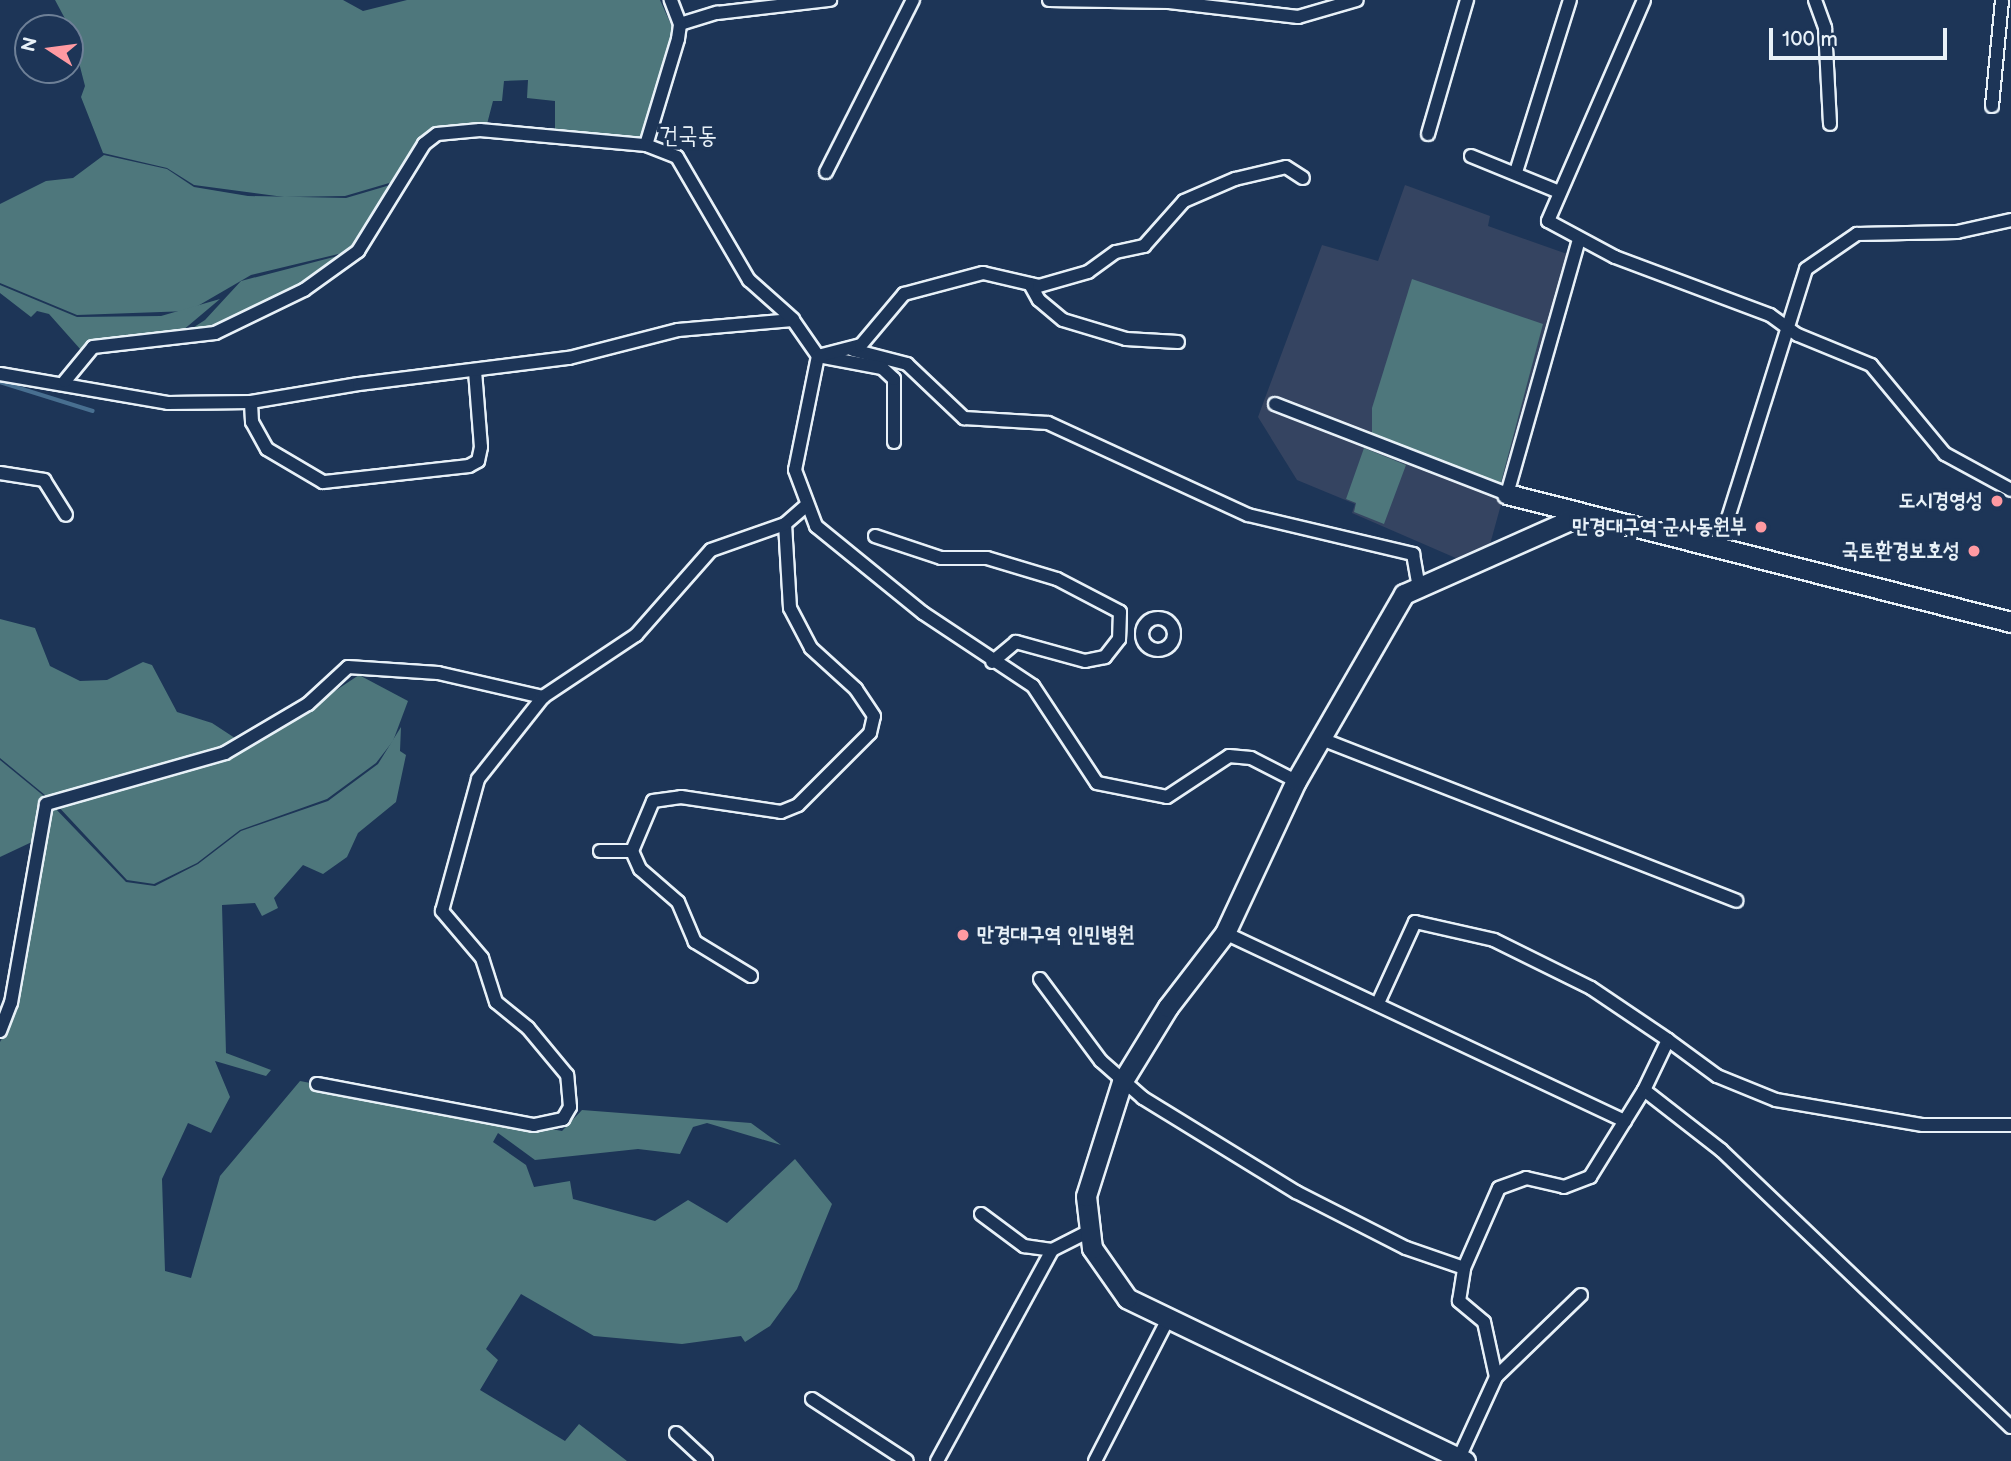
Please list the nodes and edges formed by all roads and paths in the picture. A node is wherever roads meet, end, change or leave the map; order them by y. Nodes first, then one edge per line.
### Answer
1 (671, 0) edge
2 (830, 0) edge
3 (913, 0) edge
4 (1049, 0) edge
5 (1357, 0) edge
6 (1467, 0) edge
7 (1570, 0) edge
8 (1644, 0) edge
9 (1815, 0) edge
10 (2002, 0) edge
11 (1168, 1) edge
12 (680, 24) junction
13 (1992, 106) dead end
14 (1830, 124) dead end
15 (1428, 134) dead end
16 (646, 145) junction
17 (1471, 156) dead end
18 (826, 172) dead end
19 (1516, 172) junction
20 (1303, 178) dead end
21 (1559, 192) junction
22 (2011, 220) edge
23 (1579, 240) junction
24 (1030, 284) junction
25 (793, 320) junction
26 (1789, 329) junction
27 (1178, 342) dead end
28 (853, 350) junction
29 (818, 356) junction
30 (475, 371) junction
31 (0, 374) edge
32 (65, 381) junction
33 (251, 402) junction
34 (1275, 404) dead end
35 (894, 442) dead end
36 (0, 473) edge
37 (2011, 490) edge
38 (1507, 494) junction
39 (806, 506) junction
40 (66, 515) dead end
41 (1579, 516) junction
42 (785, 524) junction
43 (875, 536) dead end
44 (1718, 550) junction
45 (1418, 583) junction
46 (2011, 622) edge
47 (1121, 630) junction
48 (1142, 633) dead end
49 (992, 662) junction
50 (543, 698) junction
51 (1319, 737) junction
52 (1296, 781) junction
53 (600, 851) dead end
54 (632, 851) junction
55 (1735, 901) dead end
56 (1225, 933) junction
57 (751, 975) dead end
58 (1040, 979) dead end
59 (1378, 1003) junction
60 (0, 1031) edge
61 (1668, 1040) junction
62 (1122, 1082) junction
63 (317, 1084) dead end
64 (1644, 1090) junction
65 (1625, 1121) junction
66 (2011, 1125) edge
67 (981, 1214) dead end
68 (1087, 1232) junction
69 (1052, 1250) junction
70 (1464, 1268) junction
71 (1581, 1295) dead end
72 (1167, 1321) junction
73 (1496, 1377) junction
74 (812, 1399) dead end
75 (2011, 1427) edge
76 (676, 1433) dead end
77 (1462, 1460) edge
78 (706, 1461) edge
79 (906, 1461) edge
80 (937, 1461) edge
81 (1095, 1461) edge

1 - 12 street
2 - 12 street
3 - 18 street
4 - 11 street
5 - 11 street
6 - 15 street
7 - 19 street
8 - 21 street
9 - 14 street
10 - 13 street
12 - 16 street
16 - 25 street
16 - 32 street
17 - 19 street
19 - 21 street
20 - 24 street
21 - 23 street
22 - 26 street
23 - 26 street
23 - 38 street
24 - 27 street
24 - 28 street
25 - 29 street
25 - 30 street
26 - 37 street
26 - 44 street
28 - 29 street
28 - 45 street
29 - 35 street
29 - 39 street
30 - 33 street
30 - 33 street
31 - 32 street
32 - 33 street
34 - 38 street
36 - 40 street
38 - 41 street
39 - 42 street
39 - 49 street
41 - 44 street
41 - 45 street
42 - 50 street
42 - 54 street
43 - 47 street
44 - 46 street
45 - 51 street
47 - 48 street
47 - 49 street
49 - 52 street
50 - 60 street
50 - 63 street
51 - 52 street
51 - 55 street
52 - 56 street
53 - 54 street
54 - 57 street
56 - 59 street
56 - 62 street
58 - 62 street
59 - 61 street
59 - 65 street
61 - 64 street
61 - 66 street
62 - 68 street
62 - 70 street
64 - 65 street
64 - 75 street
65 - 70 street
67 - 69 street
68 - 69 street
68 - 72 street
69 - 80 street
70 - 73 street
71 - 73 street
72 - 77 street
72 - 81 street
73 - 77 street
74 - 79 street
76 - 78 street

